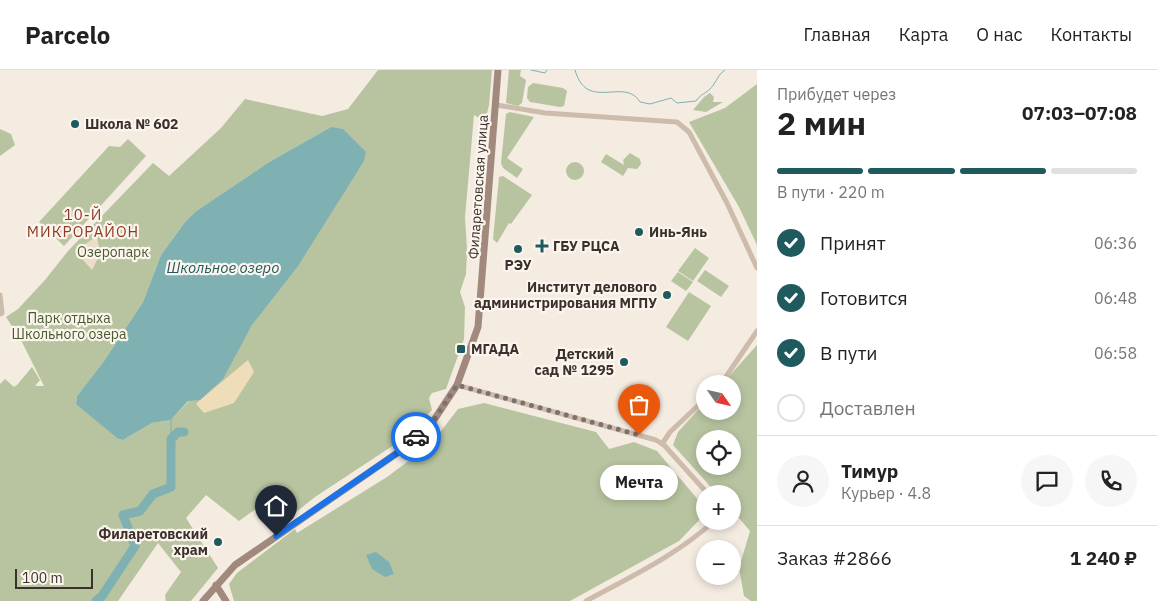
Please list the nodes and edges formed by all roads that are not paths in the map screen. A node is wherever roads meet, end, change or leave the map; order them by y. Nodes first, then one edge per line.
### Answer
1 (498, 70) edge
2 (497, 105) junction
3 (757, 268) edge
4 (0, 294) edge
5 (0, 314) edge
6 (757, 331) edge
7 (727, 375) edge
8 (457, 385) junction
9 (696, 407) edge
10 (662, 444) junction
11 (700, 485) edge
12 (704, 530) edge
13 (216, 585) junction
14 (203, 601) edge
15 (226, 601) edge
16 (586, 601) edge

1 - 2 street, Филаретовская улица
2 - 3 street
2 - 8 street, Филаретовская улица
4 - 5 street
6 - 7 street
8 - 10 street
8 - 13 street, Филаретовская улица
9 - 10 street
10 - 11 street
12 - 16 street
13 - 14 street, Филаретовская улица
13 - 15 street

